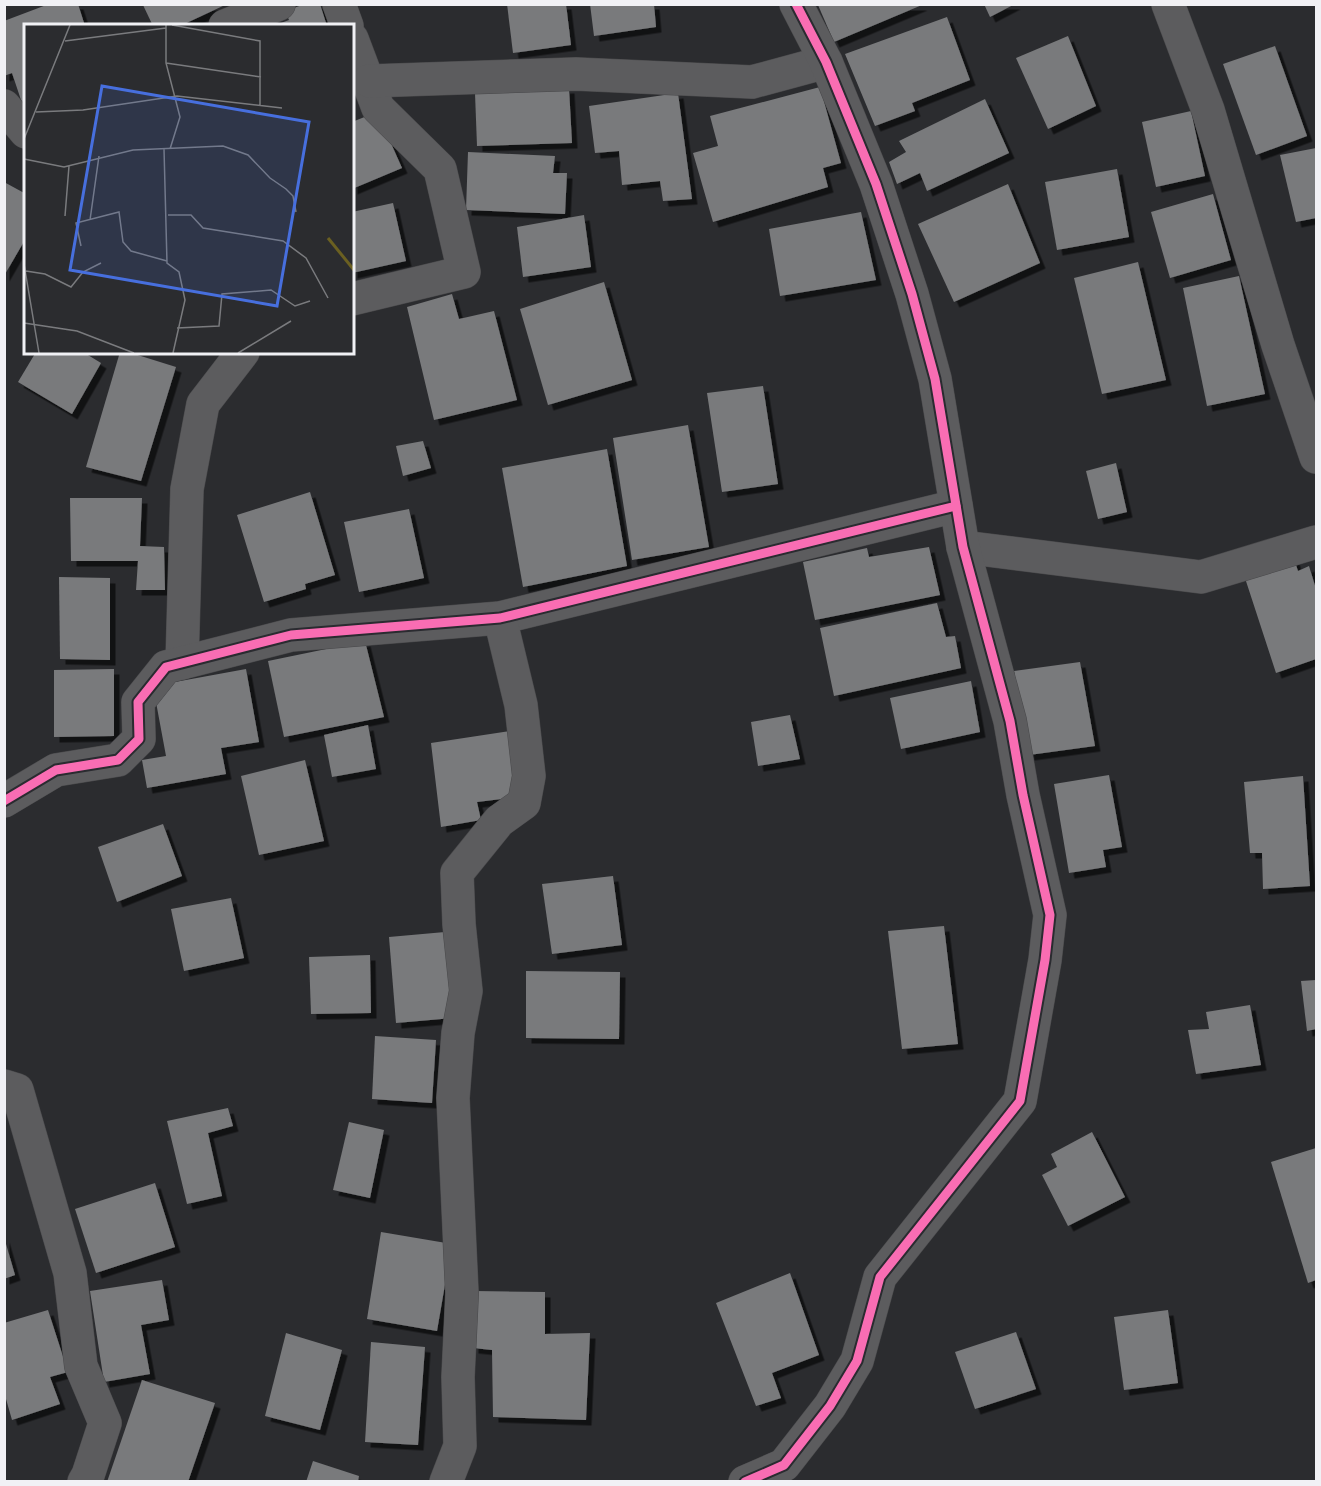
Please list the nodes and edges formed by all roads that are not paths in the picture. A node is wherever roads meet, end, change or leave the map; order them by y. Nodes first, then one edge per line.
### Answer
1 (279, 4) edge
2 (339, 4) edge
3 (796, 4) edge
4 (1168, 4) edge
5 (230, 24) edge
6 (346, 24) edge
7 (354, 44) edge
8 (826, 62) junction
9 (369, 81) junction
10 (4, 106) edge
11 (24, 130) edge
12 (354, 299) edge
13 (241, 354) edge
14 (1317, 457) edge
15 (956, 506) junction
16 (1317, 542) edge
17 (963, 547) junction
18 (500, 618) junction
19 (182, 663) junction
20 (4, 801) edge
21 (4, 1086) edge
22 (84, 1482) edge
23 (447, 1482) edge
24 (745, 1482) edge

1 - 5 street
2 - 6 street
3 - 8 street
4 - 14 street
7 - 9 street
8 - 9 street
8 - 15 street
9 - 12 street
10 - 11 street
13 - 19 street
15 - 17 street
15 - 18 street
16 - 17 street
17 - 24 street
18 - 19 street
18 - 23 street
19 - 20 street
21 - 22 street

